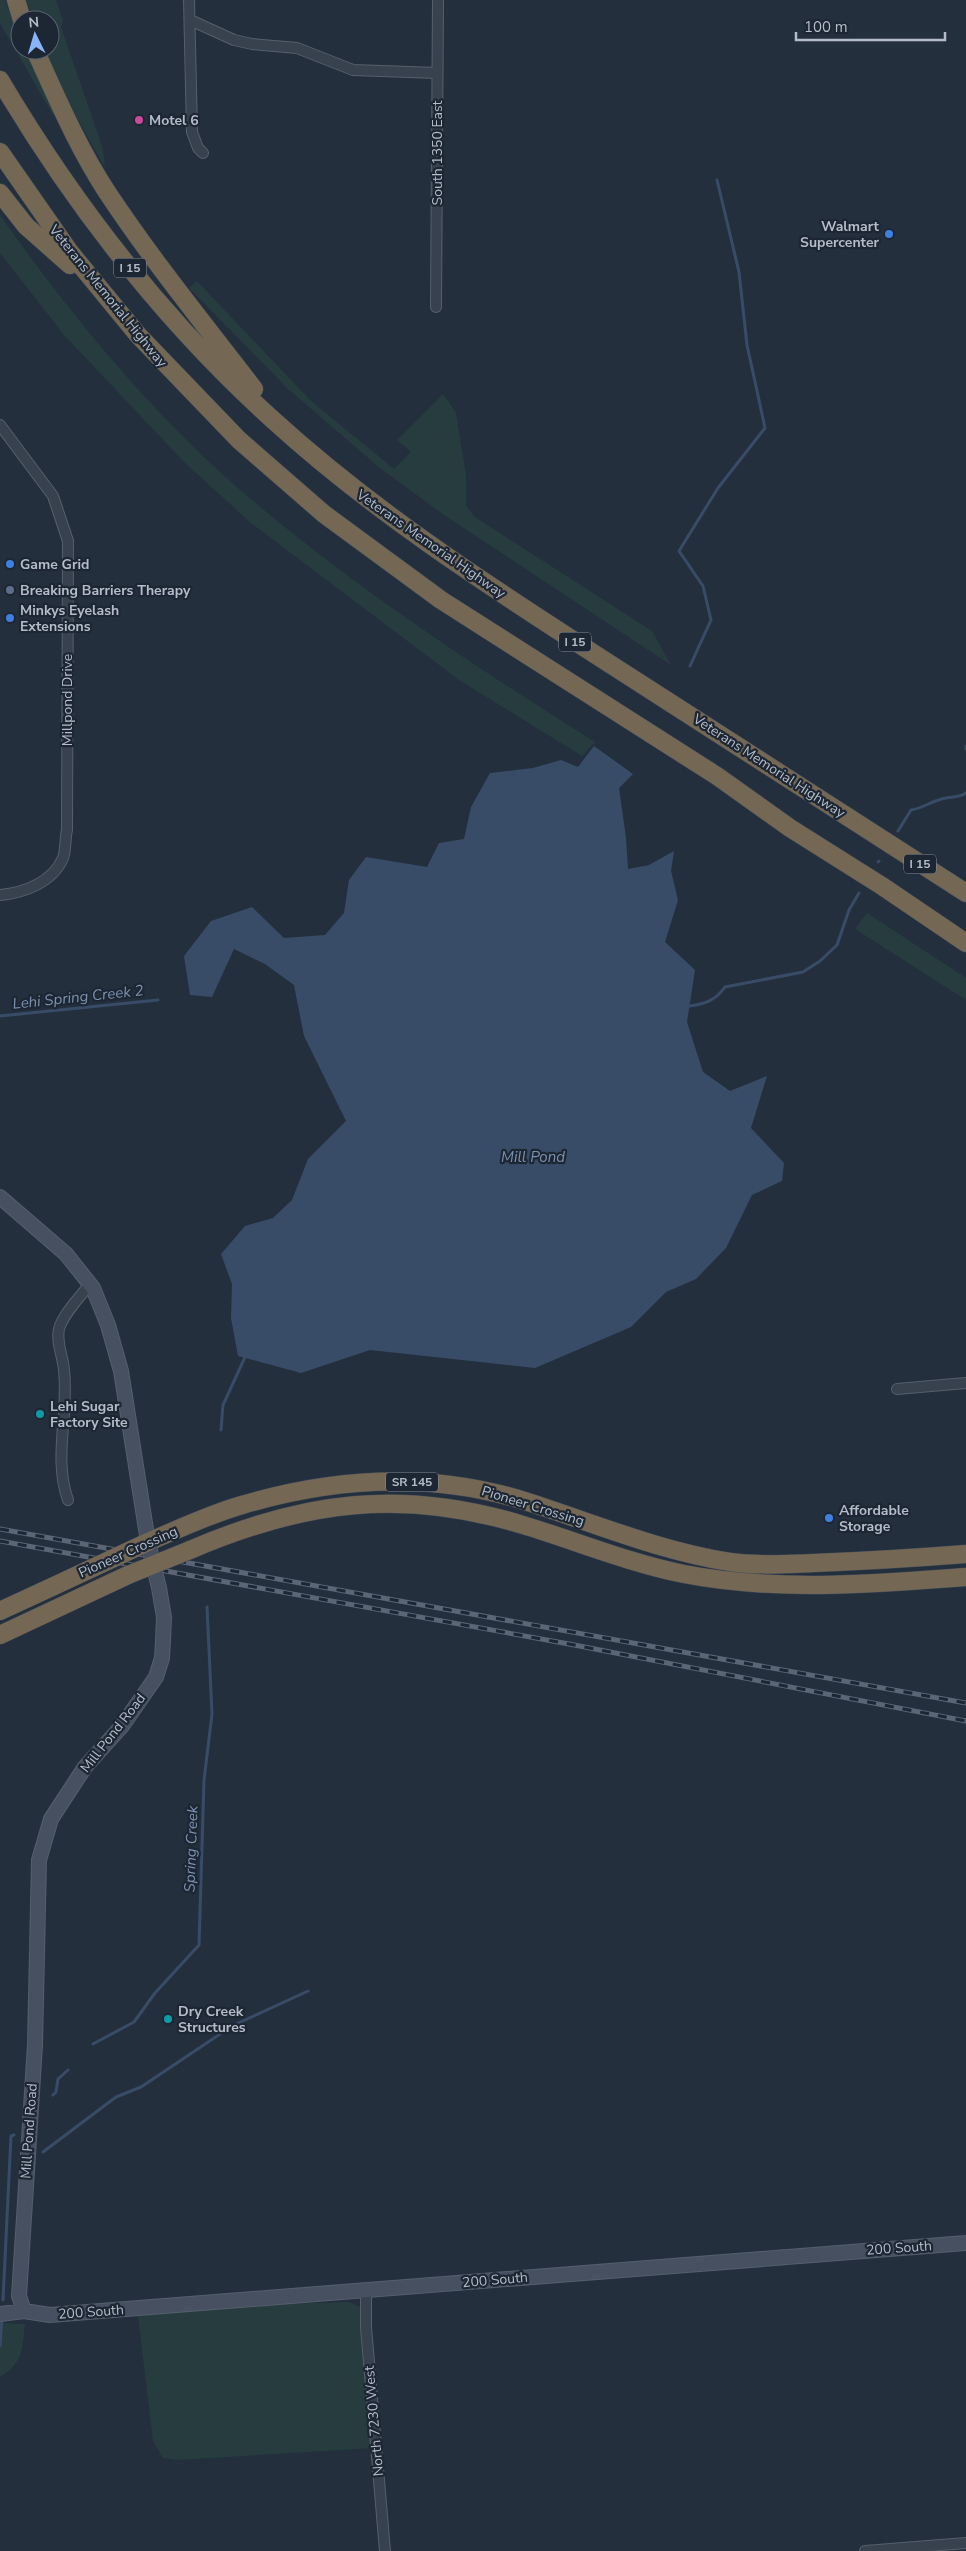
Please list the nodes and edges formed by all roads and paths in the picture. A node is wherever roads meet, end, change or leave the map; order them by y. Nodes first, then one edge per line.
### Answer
1 (189, 0) edge
2 (438, 0) edge
3 (190, 20) junction
4 (40, 60) edge
5 (437, 74) junction
6 (0, 80) edge
7 (0, 152) edge
8 (203, 153) dead end
9 (0, 193) edge
10 (102, 293) junction
11 (436, 307) dead end
12 (0, 425) edge
13 (288, 433) junction
14 (966, 893) edge
15 (0, 895) edge
16 (966, 943) edge
17 (0, 1197) edge
18 (90, 1284) junction
19 (966, 1383) edge
20 (897, 1390) dead end
21 (68, 1500) dead end
22 (148, 1542) junction
23 (966, 1554) edge
24 (153, 1564) junction
25 (966, 1578) edge
26 (0, 1611) edge
27 (0, 1635) edge
28 (966, 2243) edge
29 (366, 2291) junction
30 (24, 2311) junction
31 (0, 2314) edge
32 (966, 2543) edge
33 (385, 2551) edge
34 (865, 2551) edge

1 - 3 street
2 - 5 street, South 1350 East
3 - 5 street
3 - 8 street
4 - 13 highway
5 - 11 street, South 1350 East
6 - 13 highway, Veterans Memorial Highway / I 15
7 - 10 highway, Veterans Memorial Highway / I 15
9 - 10 highway
10 - 16 highway, Veterans Memorial Highway / I 15
12 - 15 street, Millpond Drive
13 - 14 highway, Veterans Memorial Highway / I 15
17 - 18 street, Mill Pond Road
18 - 21 street
18 - 22 street, Mill Pond Road
19 - 20 street
22 - 23 highway, Pioneer Crossing / SR 145
22 - 24 street, Mill Pond Road, bridge
22 - 26 highway, Pioneer Crossing / SR 145, bridge
24 - 25 highway, Pioneer Crossing / SR 145, bridge
24 - 27 highway, Pioneer Crossing / SR 145, bridge
24 - 30 street, Mill Pond Road, bridge
28 - 29 street, 200 South
29 - 30 street, 200 South
29 - 33 street, North 7230 West
30 - 31 street, 200 South
32 - 34 street

